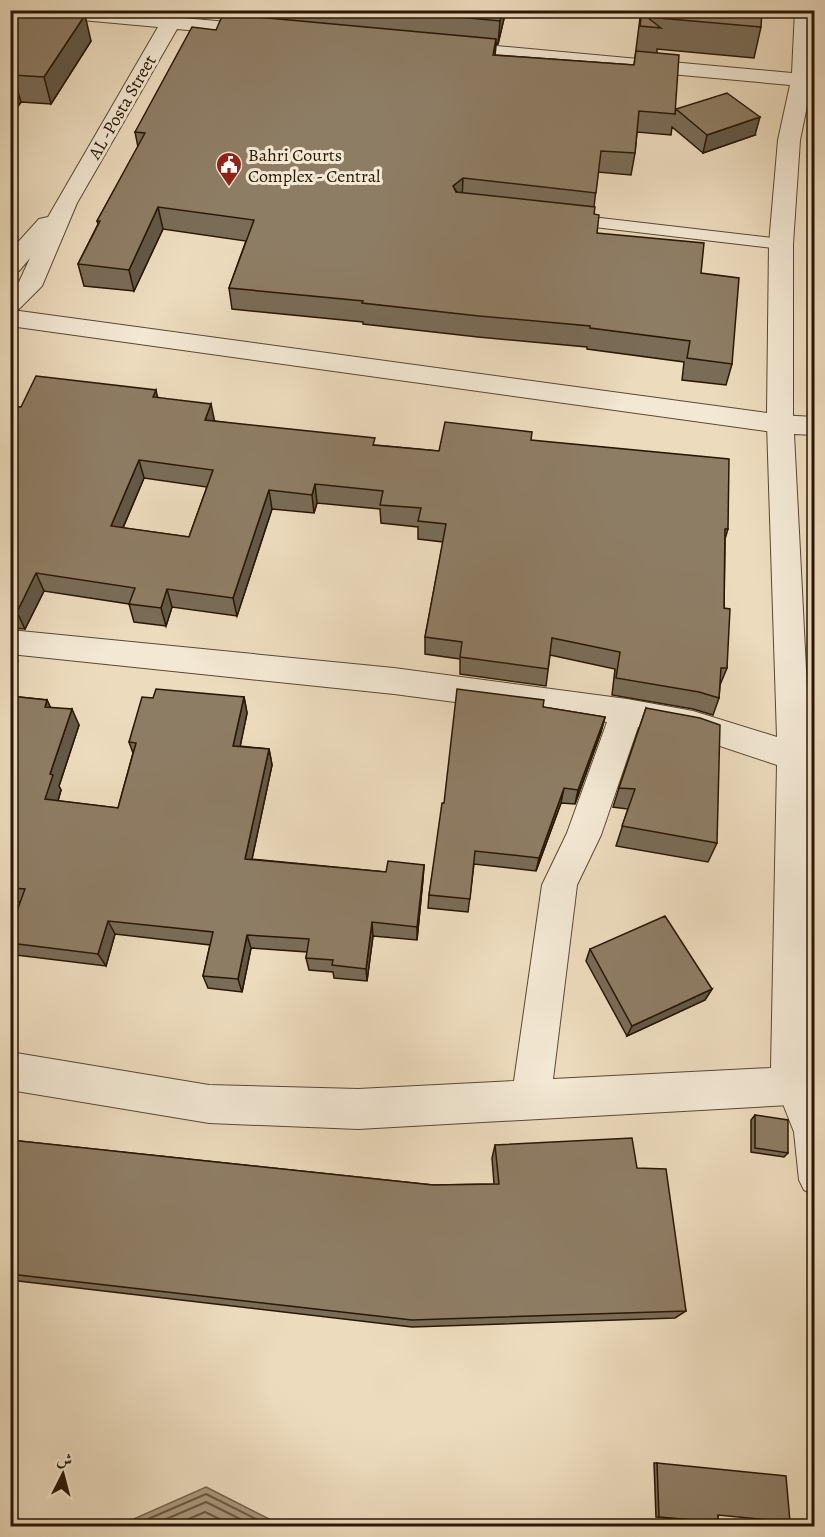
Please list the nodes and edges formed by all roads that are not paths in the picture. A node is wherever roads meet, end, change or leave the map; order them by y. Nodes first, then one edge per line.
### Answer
1 (38, 10) edge
2 (805, 10) edge
3 (175, 17) edge
4 (278, 32) edge
5 (433, 46) edge
6 (808, 80) edge
7 (66, 202) junction
8 (544, 217) edge
9 (781, 244) junction
10 (10, 266) edge
11 (10, 303) edge
12 (10, 318) edge
13 (780, 424) junction
14 (814, 426) edge
15 (10, 642) edge
16 (627, 712) junction
17 (804, 760) edge
18 (10, 1071) edge
19 (802, 1088) edge
20 (531, 1099) junction
21 (814, 1180) edge

1 - 3 street
2 - 6 street
3 - 4 street
3 - 7 street, AL -Posta Street
5 - 6 street
6 - 9 street
7 - 10 street
7 - 11 street
8 - 9 lane
9 - 13 street
12 - 13 street
13 - 14 street
13 - 17 street
15 - 16 street
16 - 17 street
16 - 20 street
17 - 19 street
18 - 20 street
19 - 20 street
19 - 21 lane

